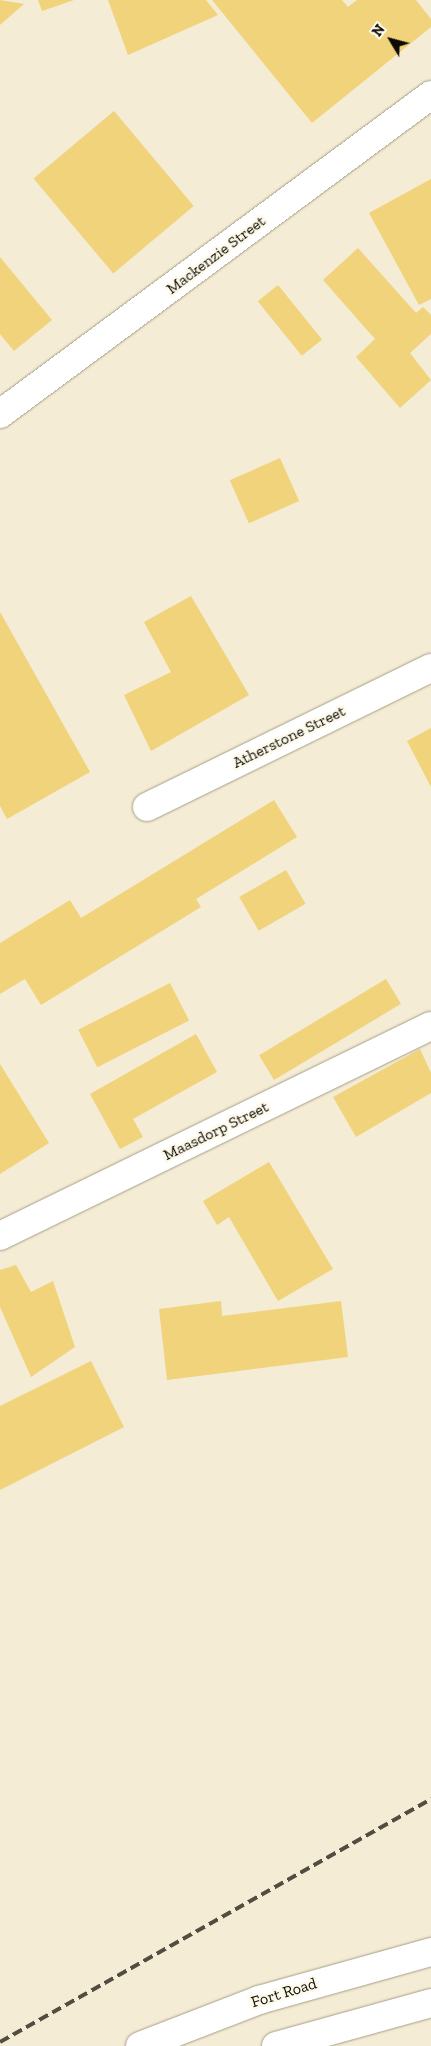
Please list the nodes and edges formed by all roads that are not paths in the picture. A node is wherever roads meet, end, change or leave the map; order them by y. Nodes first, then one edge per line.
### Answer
1 (431, 95) edge
2 (0, 414) edge
3 (431, 668) edge
4 (147, 807) dead end
5 (431, 1026) edge
6 (0, 1236) edge
7 (431, 1952) edge
8 (431, 2003) edge
9 (140, 2046) edge
10 (276, 2046) edge

1 - 2 street, Mackenzie Street
3 - 4 street, Atherstone Street
5 - 6 street, Maasdorp Street
7 - 9 street, Fort Road
8 - 10 street

